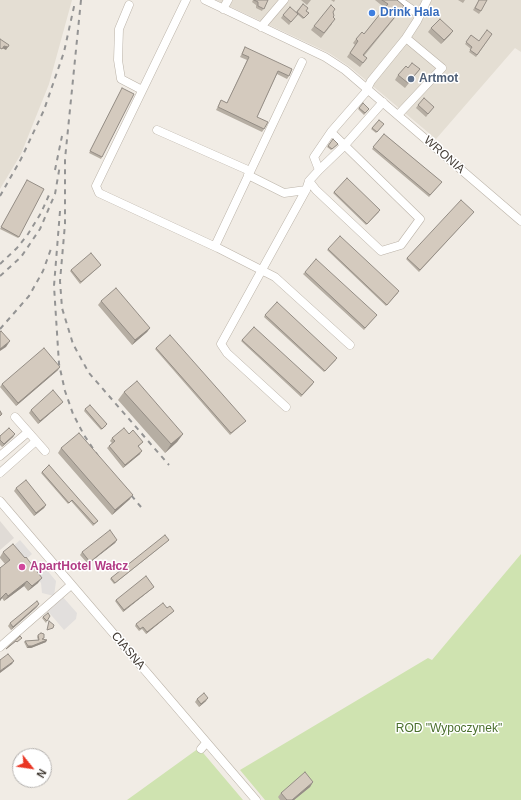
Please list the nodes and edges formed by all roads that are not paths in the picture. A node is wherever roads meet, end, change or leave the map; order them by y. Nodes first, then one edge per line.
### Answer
1 (186, 0) edge
2 (205, 0) edge
3 (228, 0) edge
4 (284, 0) edge
5 (398, 0) edge
6 (427, 0) edge
7 (129, 5) dead end
8 (223, 9) junction
9 (420, 15) junction
10 (261, 27) junction
11 (406, 38) junction
12 (302, 62) dead end
13 (367, 89) junction
14 (142, 90) junction
15 (383, 102) junction
16 (398, 115) junction
17 (157, 130) dead end
18 (331, 132) junction
19 (344, 146) junction
20 (319, 170) junction
21 (249, 173) junction
22 (309, 181) junction
23 (306, 190) junction
24 (521, 221) edge
25 (215, 246) junction
26 (262, 270) junction
27 (350, 345) dead end
28 (286, 407) dead end
29 (16, 417) dead end
30 (28, 432) junction
31 (36, 441) junction
32 (44, 452) dead end
33 (0, 456) edge
34 (0, 473) edge
35 (0, 501) edge
36 (71, 585) junction
37 (0, 647) edge
38 (256, 800) edge

1 - 14 street
2 - 8 street, WRONIA
3 - 8 street
4 - 10 street
5 - 9 street
6 - 9 street
7 - 14 street
8 - 10 street, WRONIA
9 - 11 street
10 - 13 street, WRONIA
11 - 13 street
11 - 16 street
12 - 21 street
13 - 15 street, WRONIA
13 - 18 street
14 - 25 street
15 - 16 street, WRONIA
15 - 19 street
16 - 24 street, WRONIA
17 - 21 street
18 - 19 street
18 - 20 street
19 - 20 street
19 - 22 street
20 - 22 street
21 - 23 street
21 - 25 street
22 - 23 street
23 - 26 street
25 - 26 street
26 - 27 street
26 - 28 street
29 - 30 street
30 - 31 street
30 - 33 street
31 - 32 street
31 - 34 street
35 - 36 street, CIASNA
36 - 37 street
36 - 38 street, CIASNA

